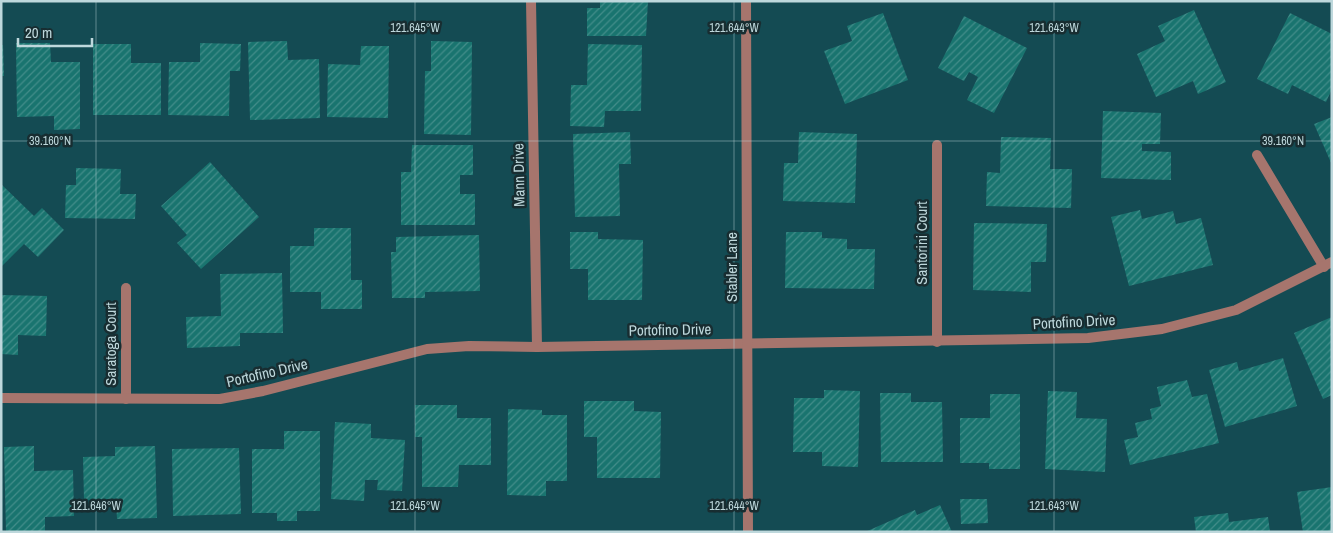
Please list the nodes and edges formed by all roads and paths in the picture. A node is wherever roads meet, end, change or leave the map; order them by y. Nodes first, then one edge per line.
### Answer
1 (531, 1) edge
2 (746, 1) edge
3 (937, 145) dead end
4 (1257, 155) dead end
5 (1328, 264) edge
6 (126, 288) dead end
7 (937, 342) junction
8 (747, 344) junction
9 (537, 347) junction
10 (1, 398) edge
11 (126, 399) junction
12 (748, 532) edge

1 - 9 street, Mann Drive
2 - 8 street, Stabler Lane
3 - 7 street, Santorini Court
4 - 5 street
5 - 7 street, Portofino Drive
6 - 11 street, Saratoga Court
7 - 8 street, Portofino Drive
8 - 9 street, Portofino Drive
8 - 12 street, Stabler Lane
9 - 11 street, Portofino Drive
10 - 11 street, Portofino Drive

